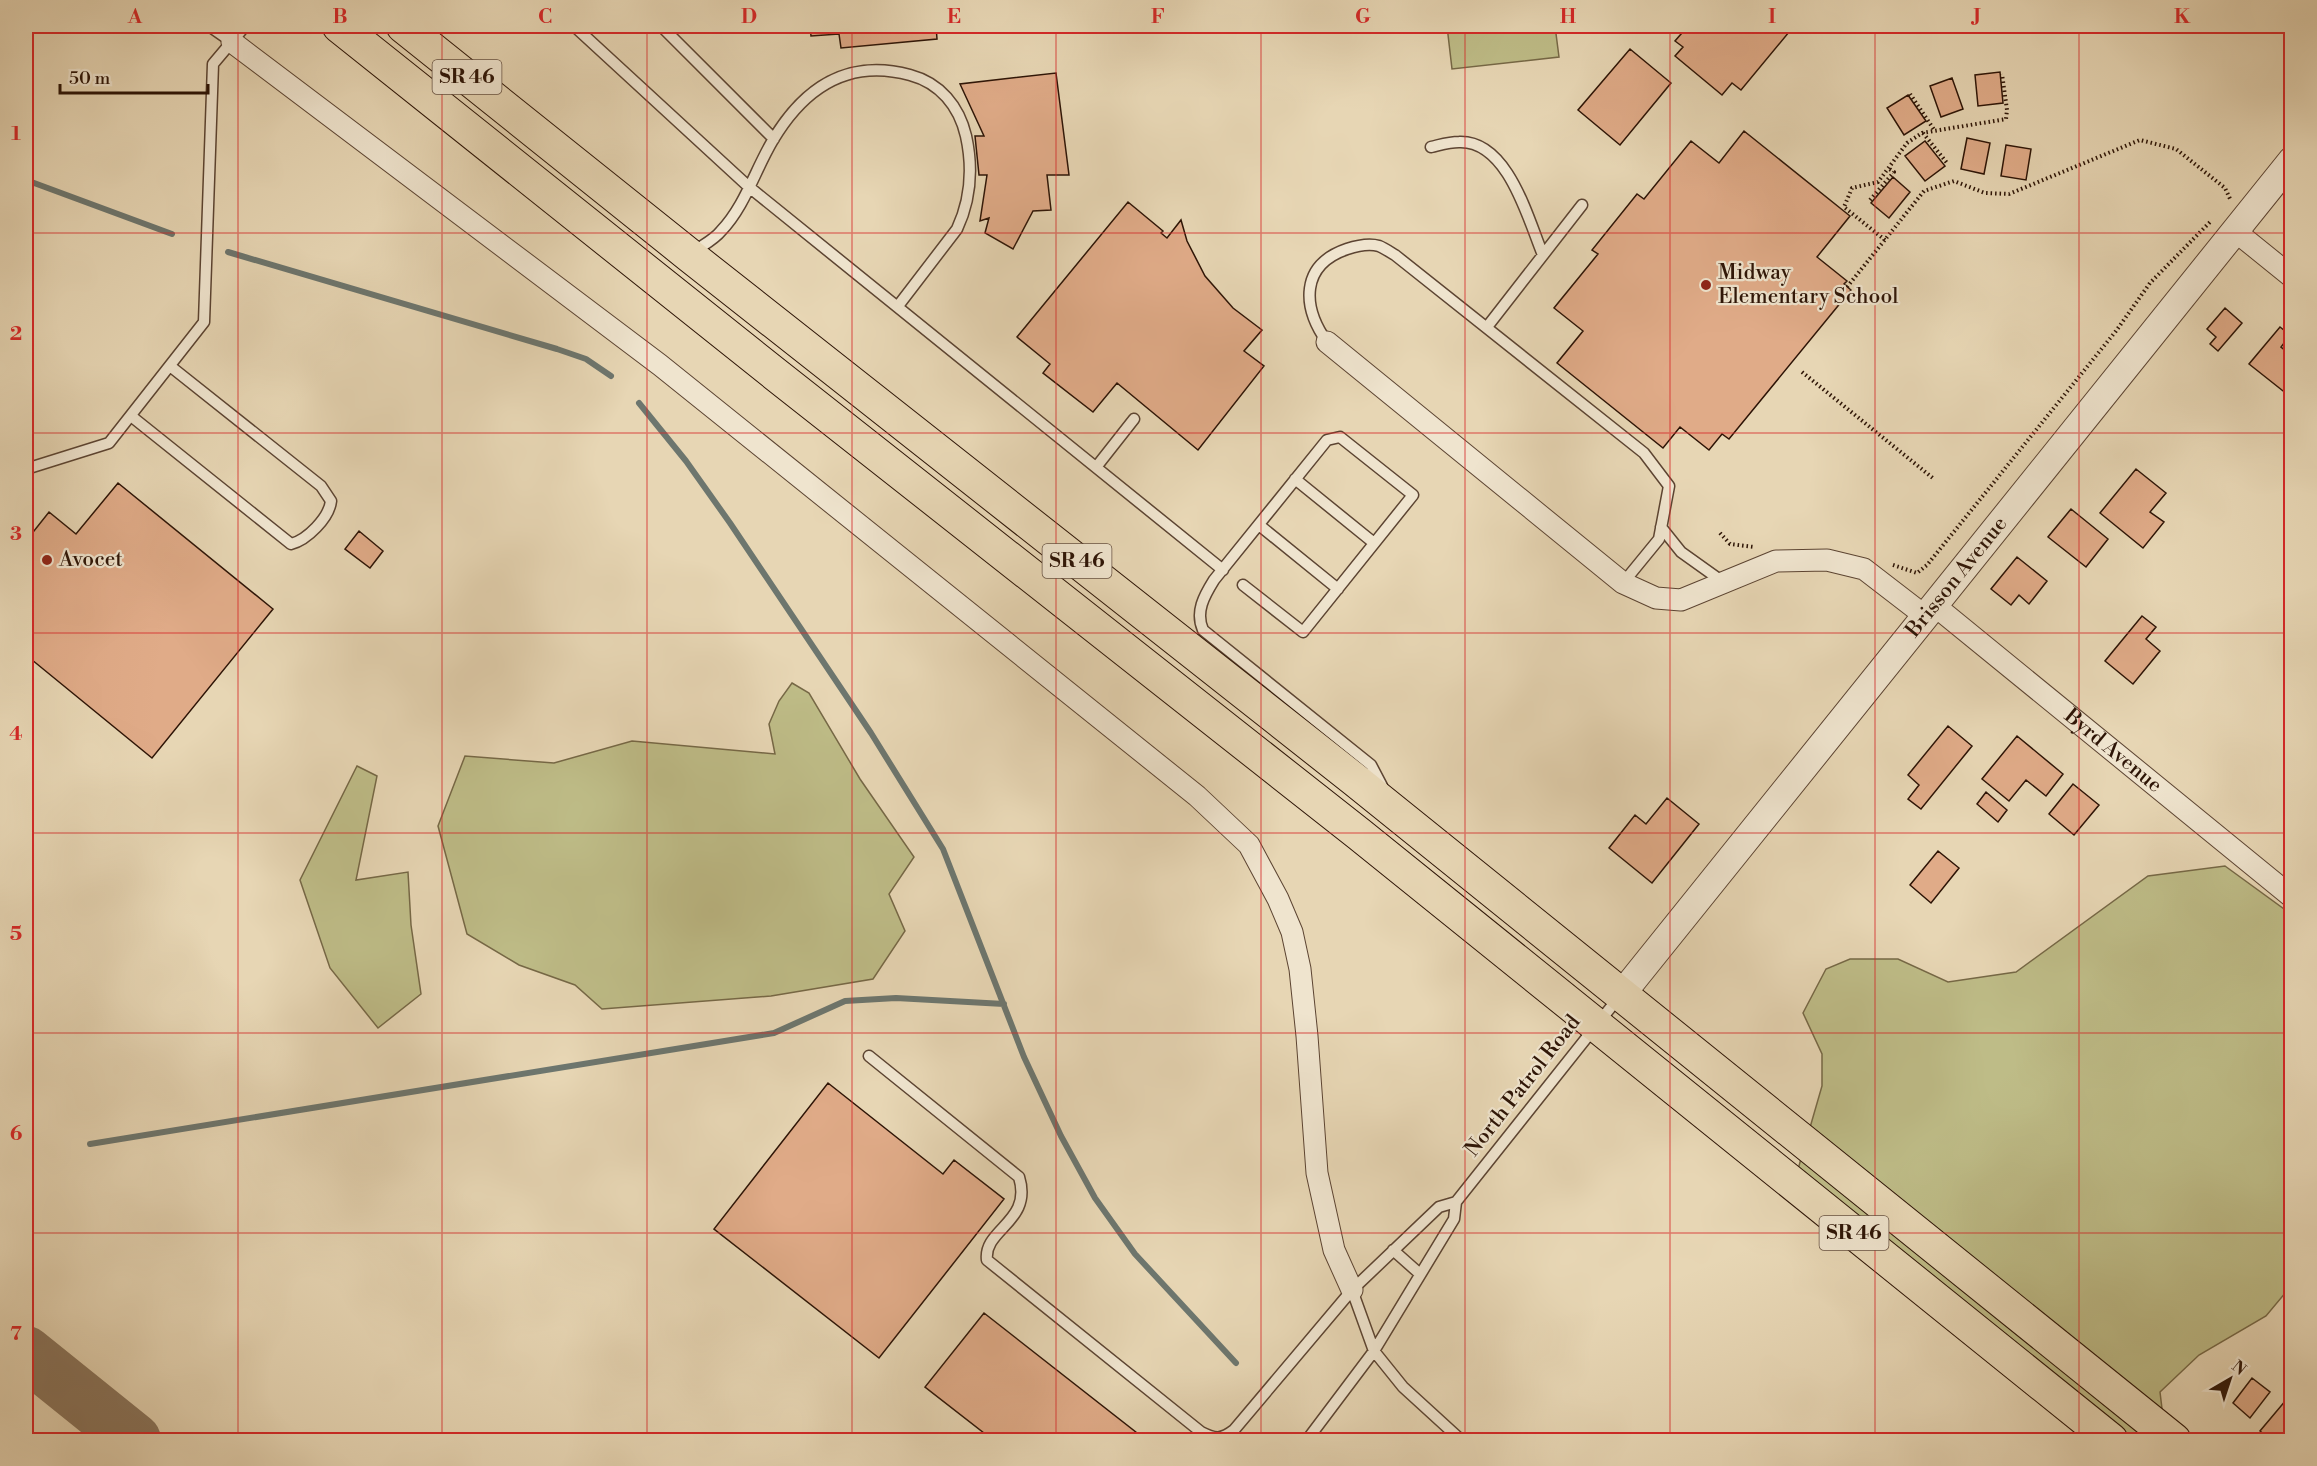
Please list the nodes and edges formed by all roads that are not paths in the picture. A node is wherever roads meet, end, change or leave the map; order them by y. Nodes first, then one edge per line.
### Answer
1 (209, 26) edge
2 (339, 26) edge
3 (403, 26) edge
4 (574, 26) edge
5 (662, 26) edge
6 (239, 34) edge
7 (774, 139) junction
8 (1431, 147) dead end
9 (2292, 160) edge
10 (749, 187) junction
11 (1582, 205) dead end
12 (2230, 215) junction
13 (689, 255) junction
14 (1543, 255) junction
15 (2292, 277) edge
16 (898, 306) junction
17 (1487, 327) junction
18 (1327, 342) joint
19 (170, 366) junction
20 (131, 416) junction
21 (1134, 419) dead end
22 (1097, 466) junction
23 (26, 469) edge
24 (1295, 479) junction
25 (1259, 525) junction
26 (1661, 527) junction
27 (1374, 543) junction
28 (1223, 570) junction
29 (1723, 582) junction
30 (1623, 583) junction
31 (1243, 585) dead end
32 (1338, 589) junction
33 (1930, 610) junction
34 (1396, 813) junction
35 (2292, 897) edge
36 (1621, 995) junction
37 (1596, 1026) junction
38 (869, 1056) dead end
39 (1456, 1202) junction
40 (1393, 1251) junction
41 (1420, 1274) junction
42 (1352, 1290) junction
43 (1374, 1351) junction
44 (1214, 1439) edge
45 (1306, 1440) edge
46 (1461, 1440) edge
47 (2110, 1440) edge
48 (2174, 1440) edge

1 - 6 lane
2 - 37 main road, SR 46
3 - 13 main road, SR 46
4 - 10 lane
5 - 7 lane
6 - 19 lane
6 - 42 street
7 - 10 lane
7 - 16 lane
8 - 14 lane
9 - 12 street, Brisson Avenue
10 - 13 lane
10 - 16 lane
11 - 14 lane
12 - 15 street
12 - 33 street, Brisson Avenue
13 - 34 main road, SR 46
14 - 17 lane
16 - 22 lane
17 - 18 lane
17 - 26 lane
18 - 30 street, Byrd Avenue
19 - 20 lane
19 - 20 lane
20 - 23 lane
21 - 22 lane
22 - 28 lane
24 - 25 lane
24 - 27 lane
24 - 27 lane
25 - 28 lane
25 - 32 lane
26 - 29 lane
26 - 30 lane
27 - 32 lane
28 - 34 lane
29 - 30 street, Byrd Avenue
29 - 33 street, Byrd Avenue
31 - 32 lane
33 - 35 street, Byrd Avenue
33 - 36 street, Brisson Avenue
34 - 36 main road, SR 46
36 - 37 lane, North Patrol Road
36 - 48 main road, SR 46
37 - 39 lane, North Patrol Road
37 - 47 main road, SR 46
38 - 44 lane
39 - 40 lane, North Patrol Road
39 - 41 lane, North Patrol Road
40 - 41 lane
40 - 42 lane, North Patrol Road
41 - 43 lane, North Patrol Road
42 - 43 lane
42 - 44 lane, North Patrol Road
43 - 45 lane, North Patrol Road
43 - 46 lane

